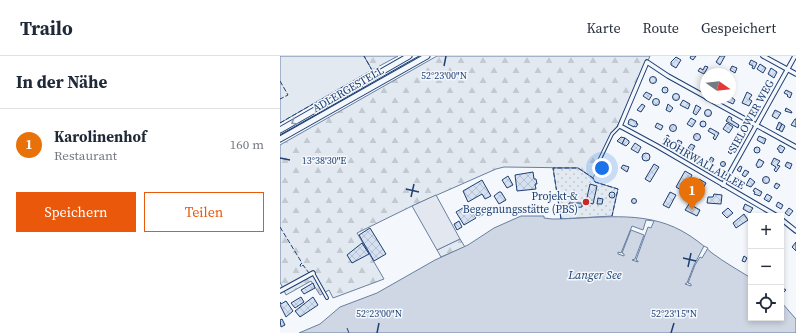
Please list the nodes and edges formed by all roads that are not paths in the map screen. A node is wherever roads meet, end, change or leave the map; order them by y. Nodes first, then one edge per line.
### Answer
1 (409, 56) edge
2 (427, 56) edge
3 (763, 56) edge
4 (795, 56) edge
5 (787, 69) junction
6 (796, 74) edge
7 (366, 85) junction
8 (700, 94) edge
9 (718, 104) edge
10 (756, 125) junction
11 (620, 126) junction
12 (280, 130) edge
13 (280, 140) edge
14 (796, 147) edge
15 (596, 167) dead end
16 (723, 185) junction
17 (772, 213) edge
18 (784, 221) edge
19 (796, 231) edge
20 (312, 273) joint
21 (280, 292) edge
22 (327, 298) dead end

1 - 7 main road, ADLERGESTELL
2 - 7 main road, ADLERGESTELL
3 - 5 street
4 - 5 street, SIELOWER WEG
5 - 6 street
5 - 10 street, SIELOWER WEG
7 -> 12 main road, ADLERGESTELL
7 - 13 main road, ADLERGESTELL
8 - 11 street
9 - 10 street
10 - 14 street
10 - 16 street, SIELOWER WEG
11 - 15 lane
11 - 16 street, ROHRWALLALLEE
16 - 17 street, ROHRWALLALLEE
18 - 19 street
20 - 21 street
20 - 22 lane

